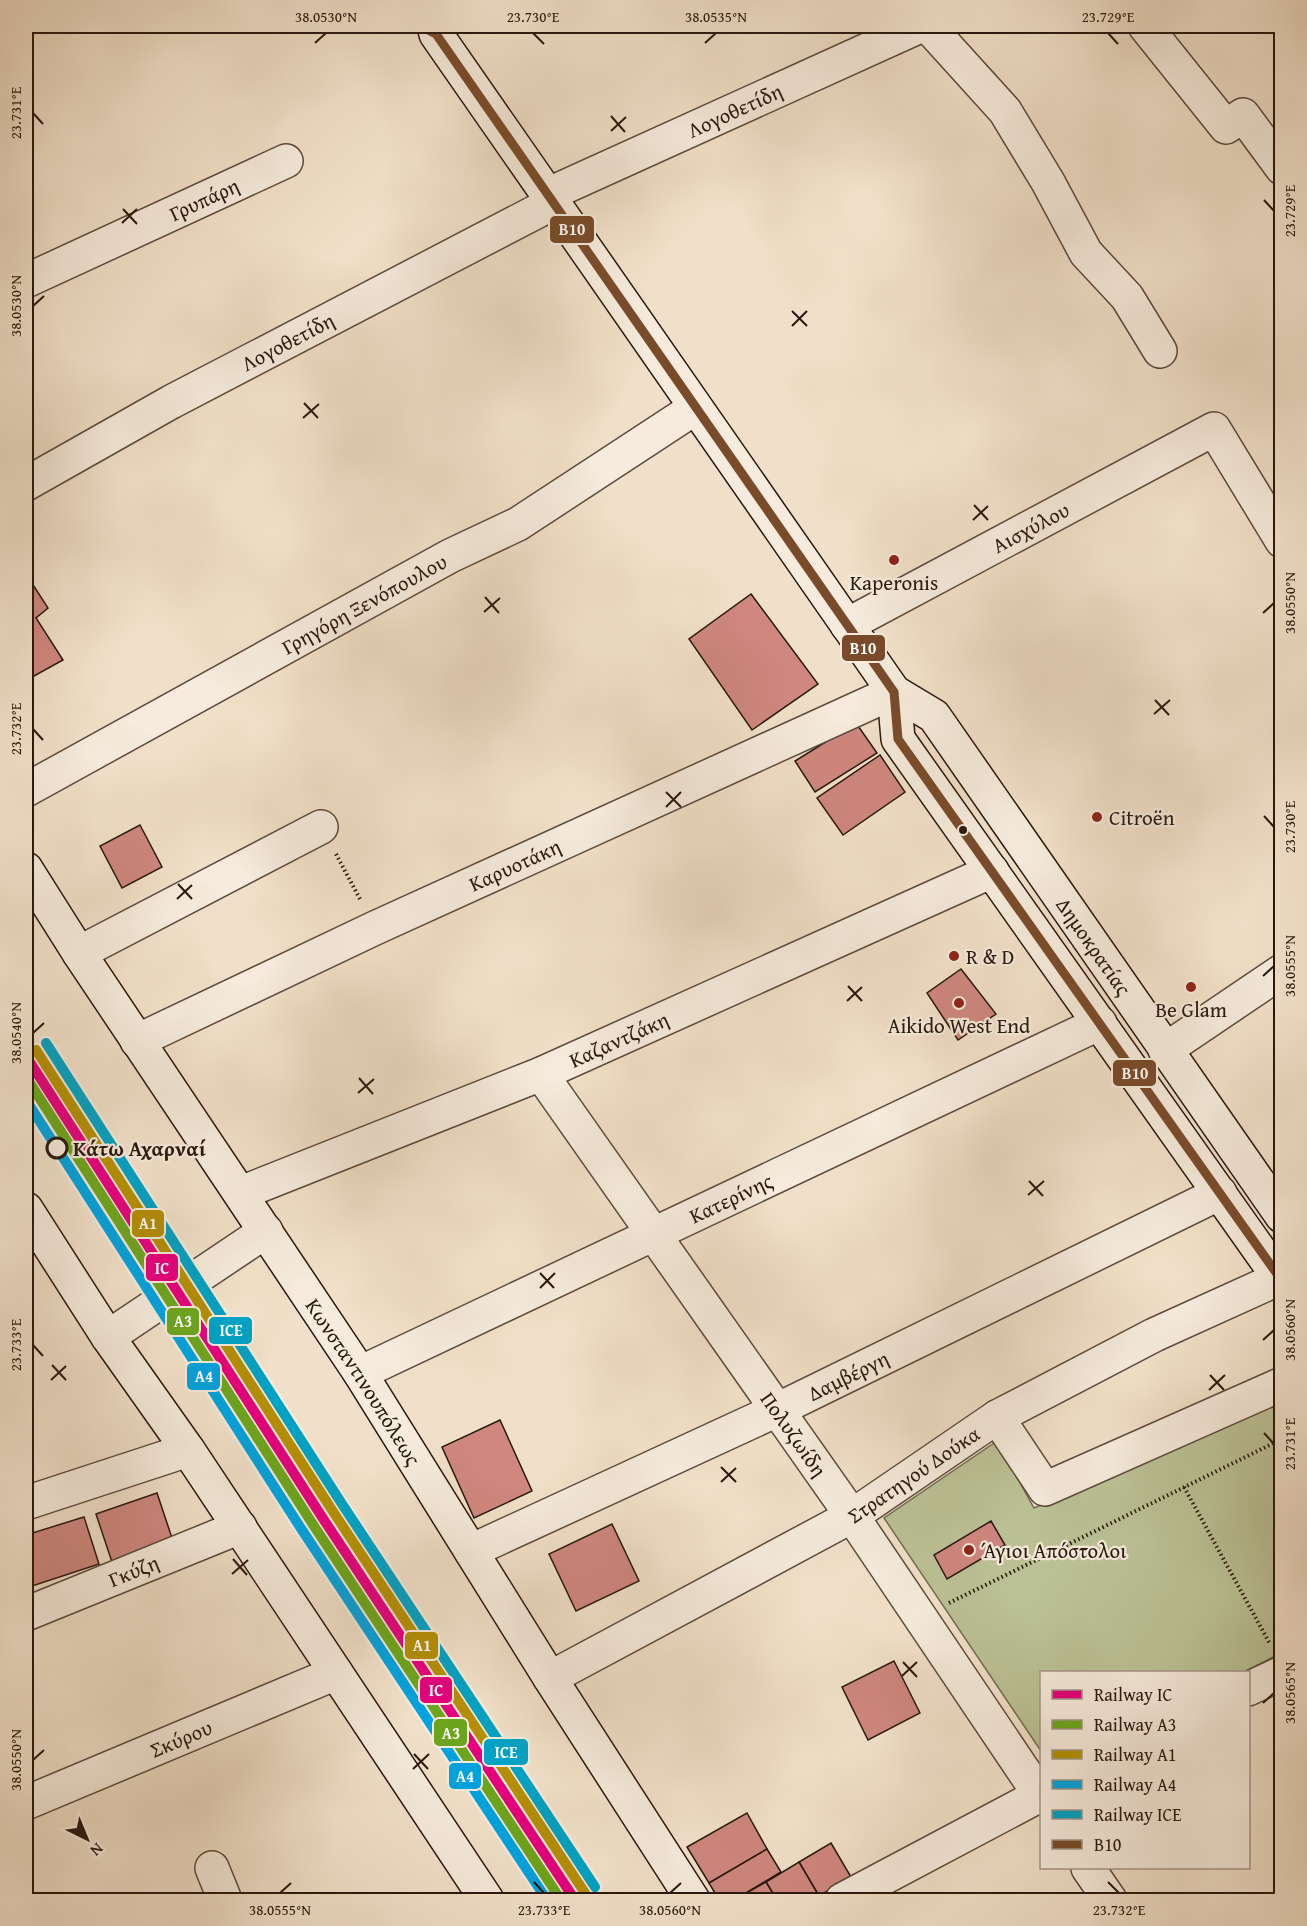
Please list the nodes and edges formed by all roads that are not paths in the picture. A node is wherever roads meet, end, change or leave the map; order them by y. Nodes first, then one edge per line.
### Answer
1 (920, 26) edge
2 (928, 26) edge
3 (1146, 26) edge
4 (430, 28) edge
5 (286, 161) dead end
6 (1281, 168) edge
7 (550, 199) junction
8 (26, 281) edge
9 (1160, 351) dead end
10 (695, 408) junction
11 (26, 484) edge
12 (1281, 541) edge
13 (847, 625) junction
14 (894, 692) junction
15 (26, 790) edge
16 (321, 827) road end
17 (26, 869) edge
18 (992, 871) junction
19 (79, 953) junction
20 (1281, 970) edge
21 (1100, 1023) junction
22 (137, 1041) junction
23 (1165, 1050) junction
24 (541, 1074) junction
25 (241, 1193) junction
26 (1220, 1193) junction
27 (26, 1209) edge
28 (1281, 1216) edge
29 (266, 1230) junction
30 (655, 1235) junction
31 (1281, 1279) edge
32 (108, 1337) junction
33 (360, 1373) junction
34 (1281, 1384) edge
35 (777, 1410) junction
36 (997, 1417) junction
37 (188, 1450) junction
38 (26, 1503) edge
39 (852, 1516) junction
40 (240, 1527) junction
41 (471, 1551) junction
42 (26, 1614) edge
43 (336, 1673) junction
44 (1281, 1673) edge
45 (550, 1678) junction
46 (1250, 1688) edge
47 (1040, 1794) edge
48 (1040, 1796) edge
49 (26, 1803) edge
50 (212, 1868) dead end
51 (1089, 1869) edge
52 (225, 1900) edge
53 (488, 1900) edge
54 (693, 1900) edge
55 (842, 1900) edge
56 (1110, 1900) edge

1 - 7 street, Λογοθετίδη
2 - 9 street
3 - 6 street
4 - 7 street, Δημοκρατίας
5 - 8 street, Γρυπάρη
7 - 10 street, Δημοκρατίας
7 - 11 street, Λογοθετίδη
10 - 13 street, Δημοκρατίας
10 - 15 street, Γρηγόρη Ξενόπουλου
12 - 13 street, Αισχύλου
13 - 14 street, Δημοκρατίας
14 - 18 street, Δημοκρατίας
14 - 22 street, Καρυοτάκη
14 - 23 street, Δημοκρατίας
16 - 19 street
17 - 19 street, Κωνσταντινουπόλεως
18 - 21 street, Δημοκρατίας
18 - 24 street, Καζαντζάκη
19 - 22 street, Κωνσταντινουπόλεως
20 - 23 street
21 - 26 street, Δημοκρατίας
21 - 30 street, Κατερίνης
22 - 25 street, Κωνσταντινουπόλεως
23 - 28 street, Δημοκρατίας
24 - 25 street, Καζαντζάκη
24 - 30 street, Πολυζωίδη
25 - 29 street, Κωνσταντινουπόλεως
26 - 31 street, Δημοκρατίας
26 - 35 street, Δαμβέργη
27 - 32 street
29 - 32 street
29 - 33 street, Κωνσταντινουπόλεως
30 - 33 street, Κατερίνης
30 - 35 street, Πολυζωίδη
31 - 36 street, Στρατηγού Δούκα
32 - 37 street
33 - 41 street, Κωνσταντινουπόλεως
34 - 36 street
35 - 39 street, Πολυζωίδη
35 - 41 street, Δαμβέργη
36 - 39 street, Στρατηγού Δούκα
37 - 38 street
37 - 40 street
39 - 45 street, Στρατηγού Δούκα
39 - 47 street, Πολυζωίδη
40 - 42 street, Γκύζη
40 - 43 street
41 - 45 street, Κωνσταντινουπόλεως
43 - 49 street, Σκύρου
43 - 53 street
44 - 46 street
45 - 54 street, Κωνσταντινουπόλεως
48 - 55 street
50 - 52 street
51 - 56 street

